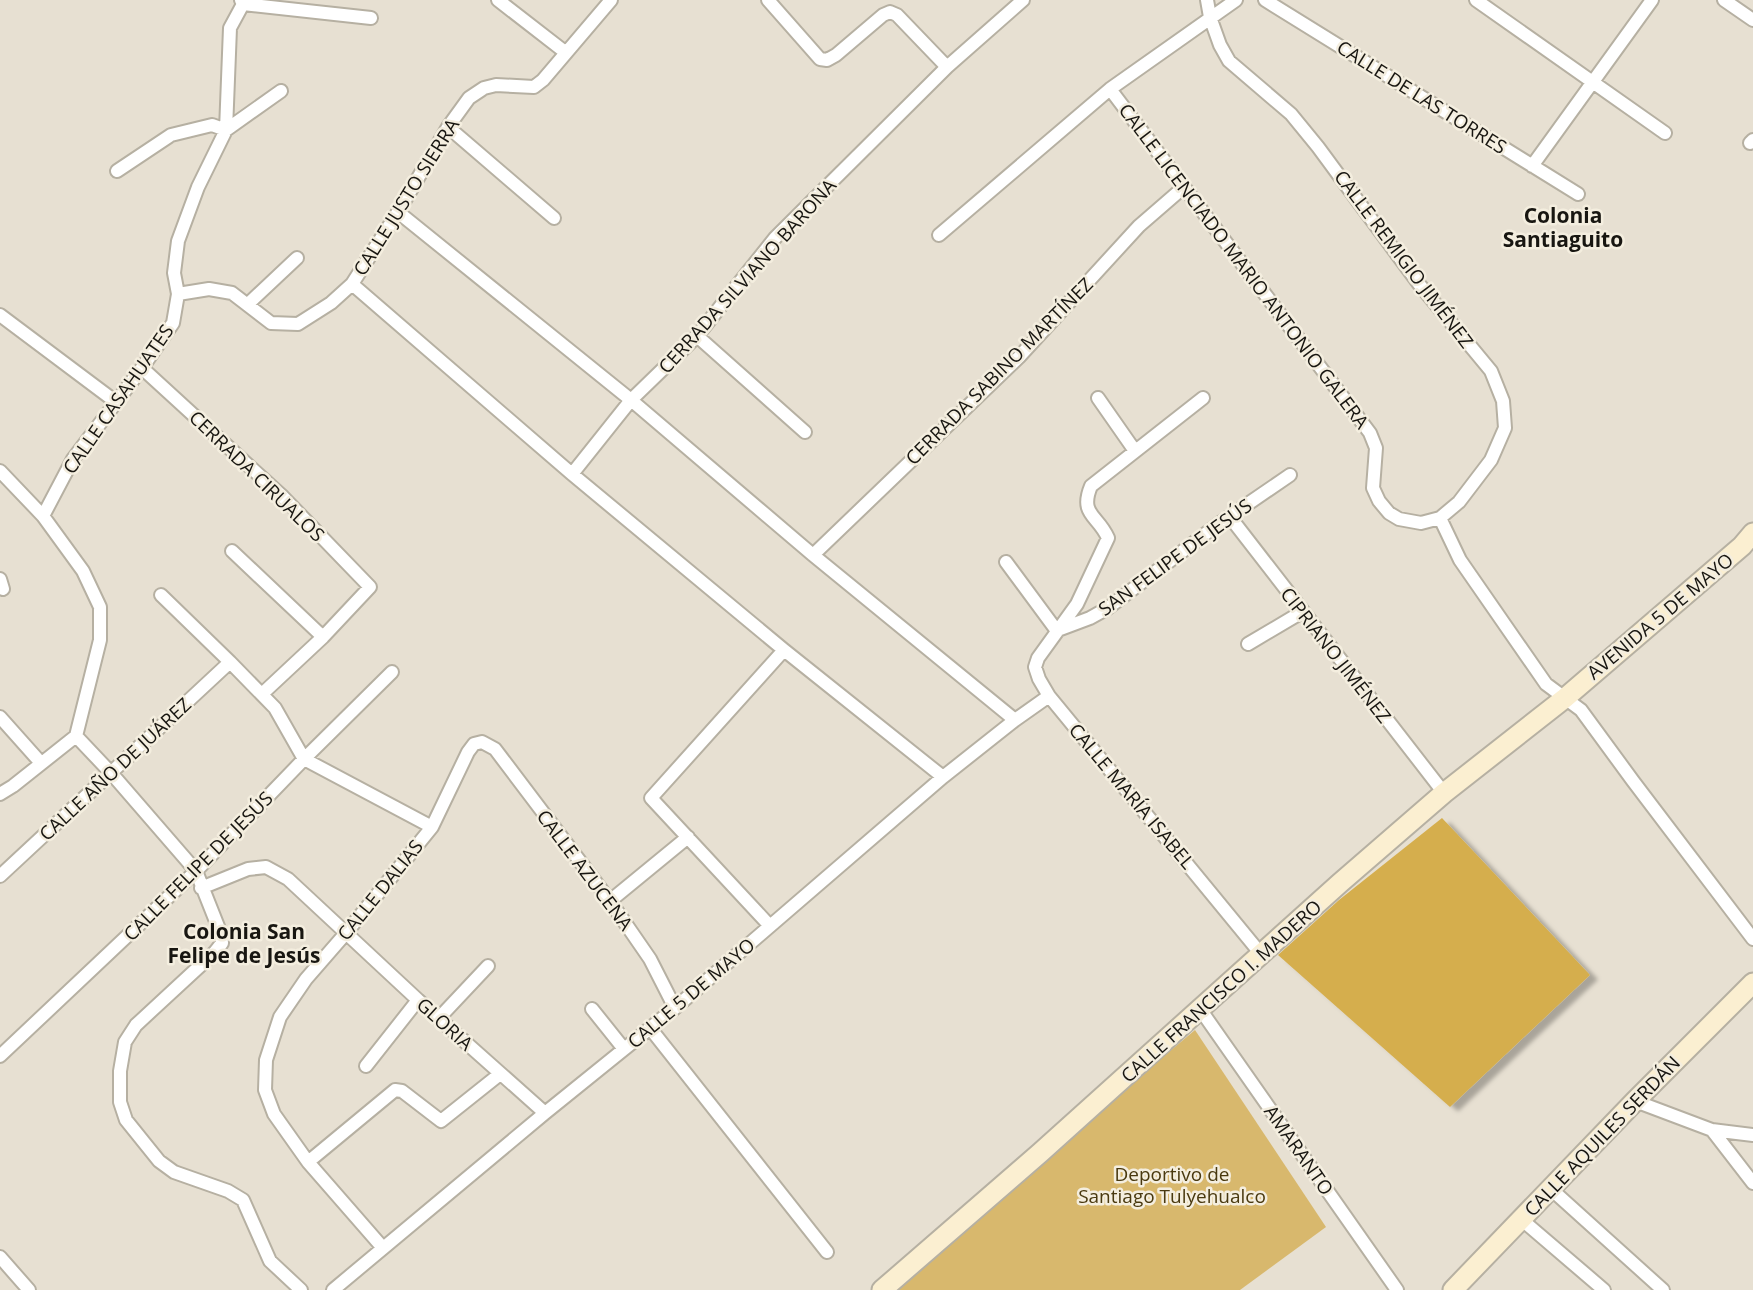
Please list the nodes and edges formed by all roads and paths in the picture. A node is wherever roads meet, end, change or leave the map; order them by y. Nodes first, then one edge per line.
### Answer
1 (498, 0) edge
2 (611, 0) edge
3 (768, 0) edge
4 (1023, 0) edge
5 (1207, 0) edge
6 (1236, 0) edge
7 (1265, 0) edge
8 (1476, 0) edge
9 (1652, 0) edge
10 (1724, 0) edge
11 (242, 2) edge
12 (1210, 17) junction
13 (371, 18) dead end
14 (1753, 20) edge
15 (565, 51) junction
16 (947, 66) junction
17 (1592, 82) junction
18 (1110, 89) junction
19 (281, 92) dead end
20 (448, 127) junction
21 (226, 130) junction
22 (1665, 133) dead end
23 (1532, 166) junction
24 (117, 171) dead end
25 (1184, 187) junction
26 (1578, 194) dead end
27 (398, 212) junction
28 (554, 218) dead end
29 (939, 235) dead end
30 (297, 258) dead end
31 (352, 284) junction
32 (178, 294) junction
33 (248, 304) junction
34 (0, 315) edge
35 (697, 336) junction
36 (142, 368) junction
37 (1098, 398) dead end
38 (1203, 398) dead end
39 (631, 400) junction
40 (116, 402) junction
41 (805, 432) dead end
42 (1135, 451) junction
43 (0, 471) edge
44 (572, 474) junction
45 (1290, 475) dead end
46 (43, 516) junction
47 (1230, 517) junction
48 (1440, 518) junction
49 (1753, 533) edge
50 (232, 551) dead end
51 (813, 555) junction
52 (1006, 562) dead end
53 (161, 594) dead end
54 (1302, 612) junction
55 (1057, 631) junction
56 (323, 637) junction
57 (1248, 645) dead end
58 (783, 650) junction
59 (230, 662) junction
60 (392, 672) dead end
61 (262, 694) junction
62 (1049, 696) junction
63 (1565, 698) junction
64 (0, 717) edge
65 (1015, 720) junction
66 (76, 736) junction
67 (482, 742) joint
68 (304, 759) junction
69 (41, 763) junction
70 (112, 774) junction
71 (943, 777) junction
72 (1444, 793) junction
73 (0, 794) edge
74 (432, 827) junction
75 (688, 837) junction
76 (196, 871) junction
77 (0, 876) edge
78 (201, 888) junction
79 (610, 901) junction
80 (770, 926) junction
81 (346, 933) junction
82 (1753, 939) edge
83 (1261, 954) junction
84 (488, 966) dead end
85 (1753, 983) edge
86 (418, 1000) junction
87 (675, 1008) junction
88 (592, 1009) dead end
89 (1200, 1009) junction
90 (439, 1018) junction
91 (650, 1028) junction
92 (624, 1049) junction
93 (0, 1056) edge
94 (366, 1066) dead end
95 (500, 1074) junction
96 (1634, 1101) junction
97 (545, 1113) junction
98 (1712, 1130) junction
99 (1753, 1135) edge
100 (308, 1162) junction
101 (1753, 1183) edge
102 (1551, 1189) junction
103 (1521, 1219) junction
104 (383, 1248) junction
105 (827, 1252) dead end
106 (0, 1257) edge
107 (1460, 1288) edge
108 (29, 1290) edge
109 (301, 1290) edge
110 (333, 1290) edge
111 (881, 1290) edge
112 (1397, 1290) edge
113 (1604, 1290) edge
114 (1663, 1290) edge

1 - 15 street
2 - 15 street, CALLE JUSTO SIERRA
3 - 16 street
4 - 16 street, CERRADA SILVIANO BARONA
5 - 12 street, CALLE REMIGIO JIMÉNEZ
6 - 12 street
7 - 23 street, CALLE DE LAS TORRES
8 - 17 street
9 - 17 street
10 - 14 street
11 - 13 street
11 - 21 street, CALLE CASAHUATES
12 - 18 street
12 - 48 street, CALLE REMIGIO JIMÉNEZ
15 - 20 street, CALLE JUSTO SIERRA
16 - 35 street, CERRADA SILVIANO BARONA
17 - 22 street
17 - 23 street
18 - 25 street, CALLE LICENCIADO MARIO ANTONIO GALERA
18 - 29 street
19 - 21 street
20 - 27 street, CALLE JUSTO SIERRA
20 - 28 street
21 - 24 street
21 - 32 street, CALLE CASAHUATES
23 - 26 street, CALLE DE LAS TORRES
25 - 48 street, CALLE LICENCIADO MARIO ANTONIO GALERA
25 - 51 street, CERRADA SABINO MARTÍNEZ
27 - 31 street, CALLE JUSTO SIERRA
27 - 39 street
30 - 33 street
31 - 33 street, CALLE JUSTO SIERRA
31 - 44 street
32 - 33 street, CALLE JUSTO SIERRA
32 - 36 street, CALLE CASAHUATES
34 - 40 street
35 - 39 street, CERRADA SILVIANO BARONA
35 - 41 street
36 - 40 street, CALLE CASAHUATES
36 - 56 street, CERRADA CIRUALOS
37 - 42 street
38 - 42 street
39 - 44 street, CERRADA SILVIANO BARONA
39 - 51 street
40 - 46 street, CALLE CASAHUATES
42 - 55 street
43 - 46 street
44 - 58 street
45 - 47 street, SAN FELIPE DE JESÚS
46 - 66 street
47 - 54 street, CIPRIANO JIMÉNEZ
47 - 55 street, SAN FELIPE DE JESÚS
48 - 63 street
49 - 63 main road, AVENIDA 5 DE MAYO
50 - 56 street
51 - 65 street
52 - 55 street
53 - 59 street
54 - 57 street
54 - 72 street, CIPRIANO JIMÉNEZ
55 - 62 street, CALLE MARÍA ISABEL
56 - 61 street
58 - 71 street
58 - 75 street
59 - 61 street
59 - 70 street, CALLE AÑO DE JUÁREZ
60 - 68 street, CALLE FELIPE DE JESÚS
61 - 68 street
62 - 65 street, CALLE 5 DE MAYO
62 - 83 street, CALLE MARÍA ISABEL
63 - 72 main road, CALLE FRANCISCO I. MADERO
63 - 82 street
64 - 69 street
65 - 71 street, CALLE 5 DE MAYO
66 - 69 street
66 - 70 street
67 - 74 street, CALLE DALIAS
67 - 79 street, CALLE AZUCENA
68 - 74 street
68 - 76 street, CALLE FELIPE DE JESÚS
69 - 73 street
70 - 76 street
70 - 77 street, CALLE AÑO DE JUÁREZ
71 - 80 street, CALLE 5 DE MAYO
72 - 83 main road, CALLE FRANCISCO I. MADERO
74 - 81 street, CALLE DALIAS
75 - 79 street
75 - 80 street
76 - 78 street
76 - 93 street, CALLE FELIPE DE JESÚS
78 - 81 street, GLORIA
78 - 109 street
79 - 87 street, CALLE AZUCENA
80 - 87 street, CALLE 5 DE MAYO
81 - 86 street, GLORIA
81 - 100 street, CALLE DALIAS
83 - 89 main road, CALLE FRANCISCO I. MADERO
84 - 90 street
85 - 96 main road, CALLE AQUILES SERDÁN
86 - 90 street, GLORIA
86 - 94 street
87 - 91 street, CALLE 5 DE MAYO
88 - 92 street
89 - 111 main road, CALLE FRANCISCO I. MADERO
89 - 112 street, AMARANTO
90 - 95 street, GLORIA
91 - 92 street, CALLE 5 DE MAYO
91 - 105 street
92 - 97 street, CALLE 5 DE MAYO
95 - 97 street, GLORIA
95 - 100 street
96 - 98 street
96 - 102 main road, CALLE AQUILES SERDÁN
97 - 104 street, CALLE 5 DE MAYO
98 - 99 street
98 - 101 street
100 - 104 street, CALLE DALIAS
102 - 103 main road, CALLE AQUILES SERDÁN
102 - 114 street
103 - 107 main road, CALLE AQUILES SERDÁN
103 - 113 street
104 - 110 street, CALLE 5 DE MAYO
106 - 108 street

